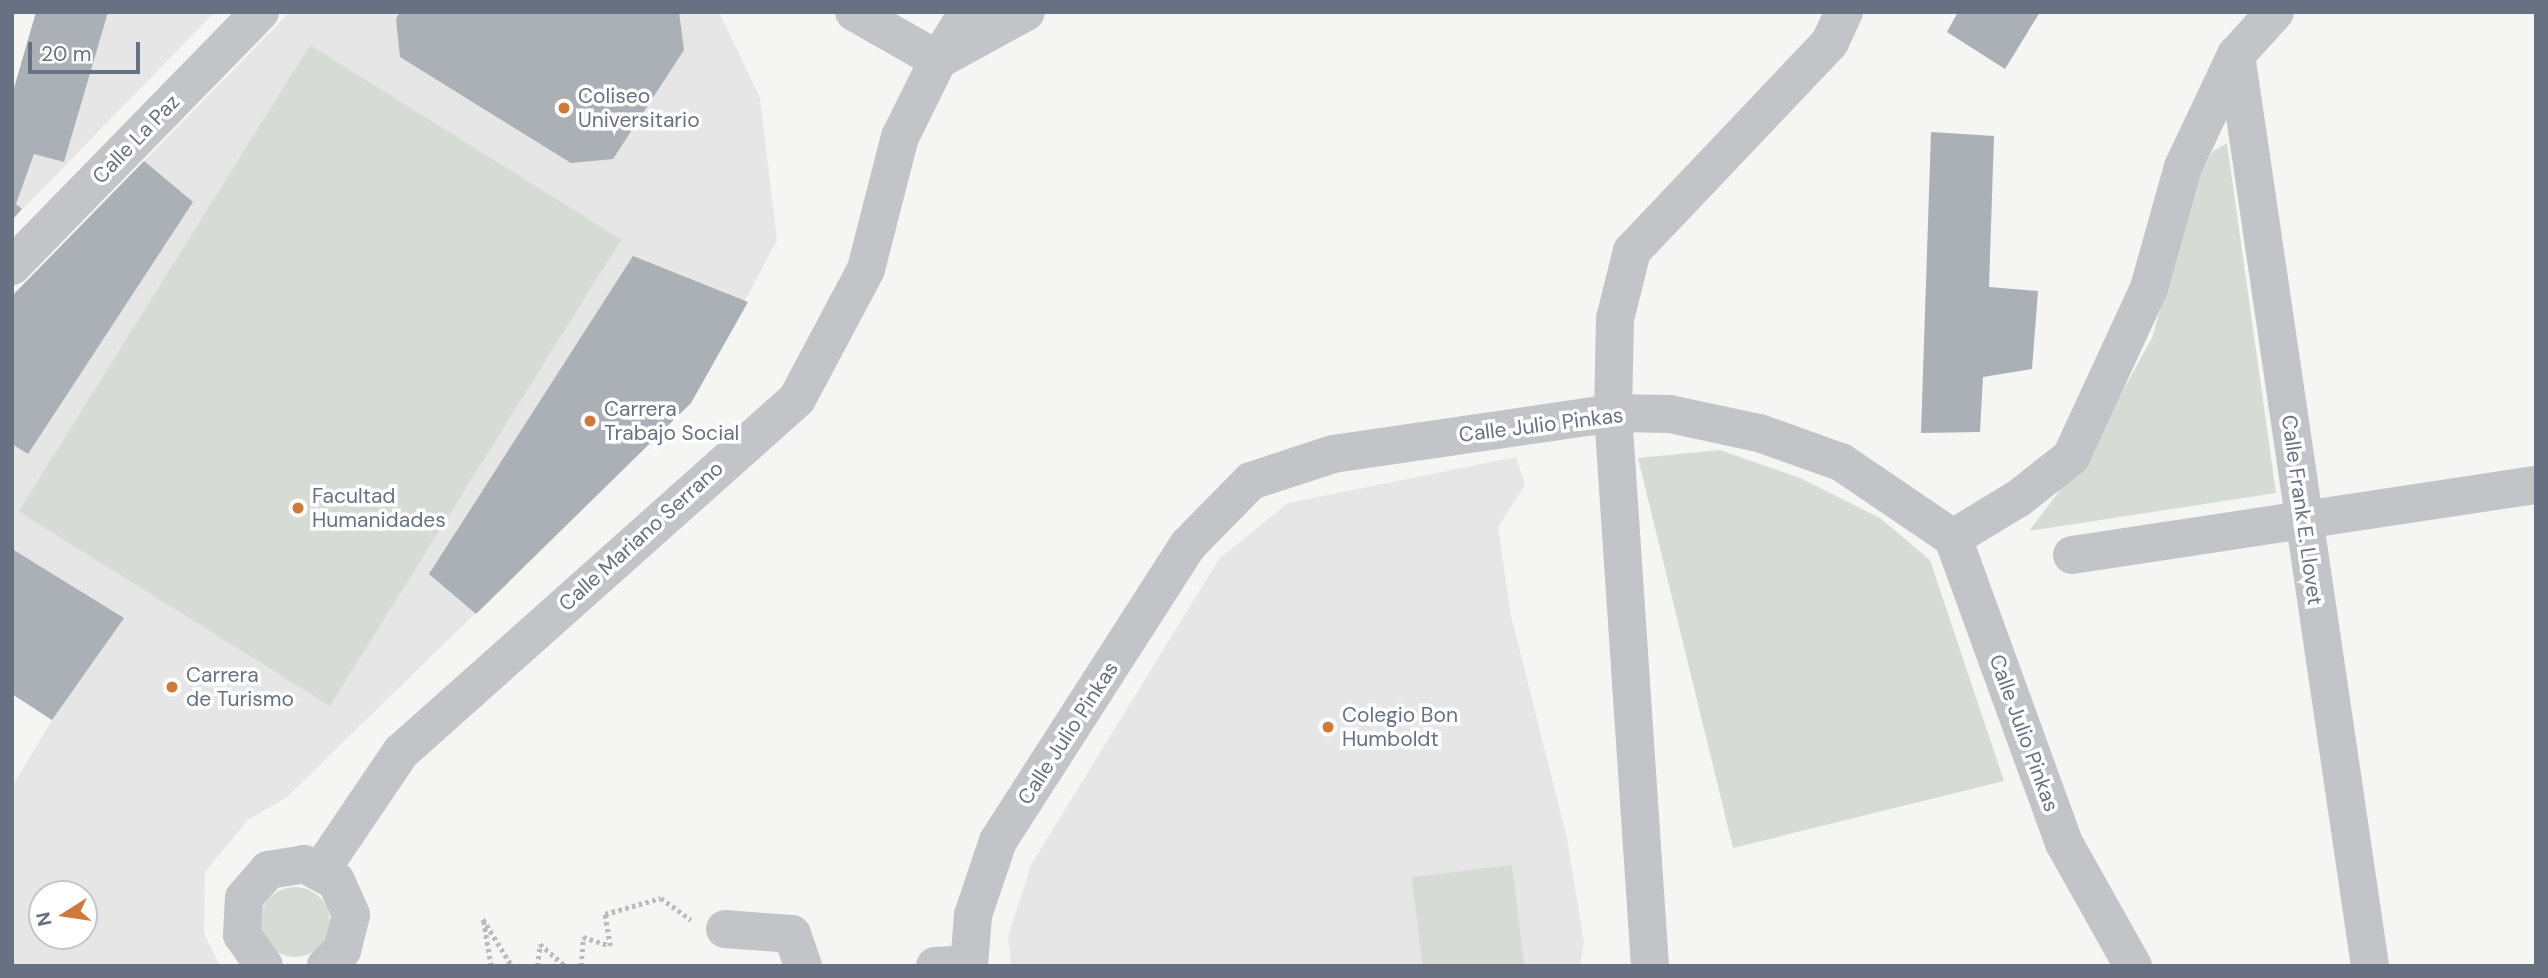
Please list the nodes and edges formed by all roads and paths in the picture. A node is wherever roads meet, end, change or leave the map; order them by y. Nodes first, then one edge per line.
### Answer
1 (260, 12) edge
2 (855, 12) edge
3 (968, 12) edge
4 (1026, 12) edge
5 (1844, 12) edge
6 (2275, 12) edge
7 (2236, 55) junction
8 (938, 60) junction
9 (12, 266) edge
10 (1614, 413) junction
11 (2536, 485) edge
12 (2304, 519) junction
13 (1953, 538) junction
14 (2072, 555) dead end
15 (321, 870) junction
16 (725, 929) joint
17 (957, 965) edge
18 (264, 966) edge
19 (326, 966) edge
20 (491, 966) edge
21 (512, 966) edge
22 (537, 966) edge
23 (565, 966) edge
24 (581, 966) edge
25 (803, 966) edge
26 (1650, 966) edge
27 (2133, 966) edge
28 (2370, 966) edge

1 - 9 street, Calle La Paz
2 - 8 street
3 - 8 street, Calle Mariano Serrano
4 - 8 street
5 - 10 street
6 - 7 street
7 - 12 street, Calle Frank E. Llovet
7 - 13 street
8 - 15 street, Calle Mariano Serrano
10 - 13 street, Calle Julio Pinkas
10 - 17 street, Calle Julio Pinkas
10 - 26 street
11 - 12 street
12 - 14 street
12 - 28 street, Calle Frank E. Llovet
13 - 27 street, Calle Julio Pinkas
15 - 18 street
15 - 19 street
16 - 24 path
16 - 25 street
20 - 21 path
22 - 23 path

